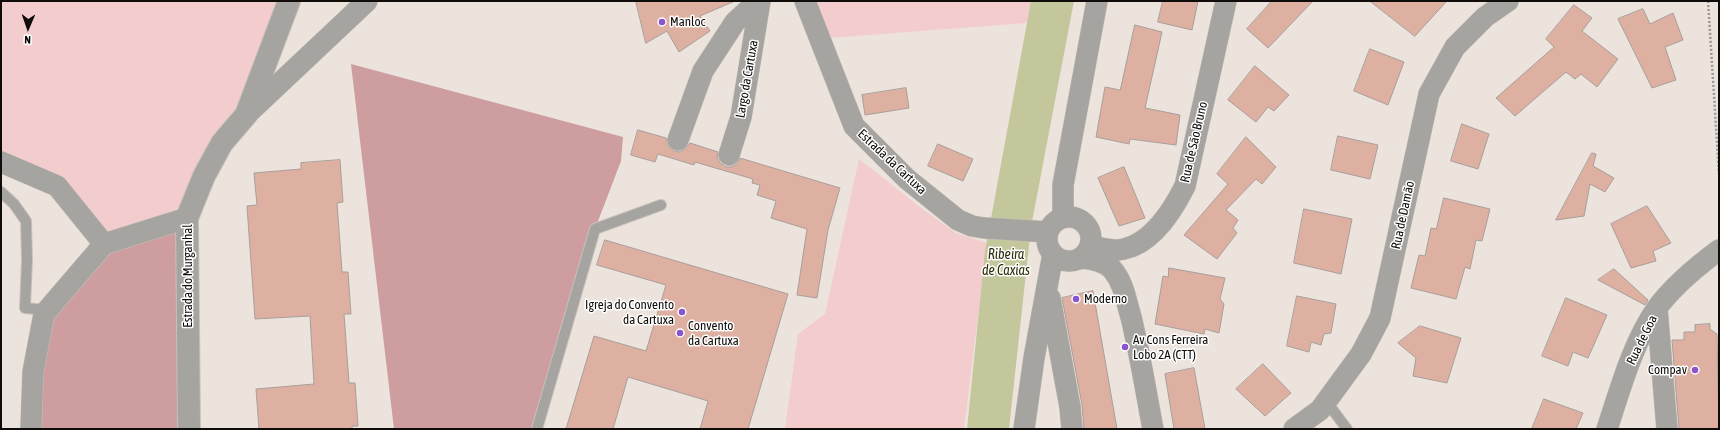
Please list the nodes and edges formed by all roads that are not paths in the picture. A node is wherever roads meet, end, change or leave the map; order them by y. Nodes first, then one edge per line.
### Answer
1 (289, 1) edge
2 (367, 1) edge
3 (759, 1) edge
4 (805, 1) edge
5 (1097, 1) edge
6 (1226, 1) edge
7 (1508, 1) edge
8 (246, 114) junction
9 (678, 140) dead end
10 (729, 155) dead end
11 (1, 162) edge
12 (1, 192) edge
13 (661, 205) dead end
14 (1063, 217) junction
15 (187, 218) junction
16 (1042, 232) junction
17 (104, 244) junction
18 (1719, 250) edge
19 (1086, 252) junction
20 (1053, 254) junction
21 (1048, 276) junction
22 (1657, 308) junction
23 (47, 310) junction
24 (1034, 358) junction
25 (1061, 360) junction
26 (1326, 401) junction
27 (31, 429) edge
28 (189, 429) edge
29 (537, 429) edge
30 (1024, 429) edge
31 (1072, 429) edge
32 (1153, 429) edge
33 (1294, 429) edge
34 (1347, 429) edge
35 (1607, 429) edge
36 (1667, 429) edge

1 - 8 street, Estrada do Murganhal
2 - 8 street
3 - 9 street, Largo da Cartuxa
3 - 10 street, Largo da Cartuxa
4 - 16 street, Estrada da Cartuxa
5 - 14 street
6 - 19 street, Rua de São Bruno
7 - 26 street, Rua de Damão
8 - 15 street, Estrada do Murganhal
11 - 17 street
12 - 23 lane
13 - 29 lane
14 - 16 street
14 - 19 street
15 - 17 street
15 - 28 street, Estrada do Murganhal
16 - 20 street
17 - 23 street
18 - 22 street, Rua de Goa
19 - 20 street
19 - 32 street
20 - 21 street
21 - 24 street
21 - 25 street
22 - 35 street, Rua de Goa
22 - 36 street
23 - 27 street
24 - 25 street
24 - 30 street
25 - 31 street
26 - 33 street, Rua de Damão
26 - 34 lane

